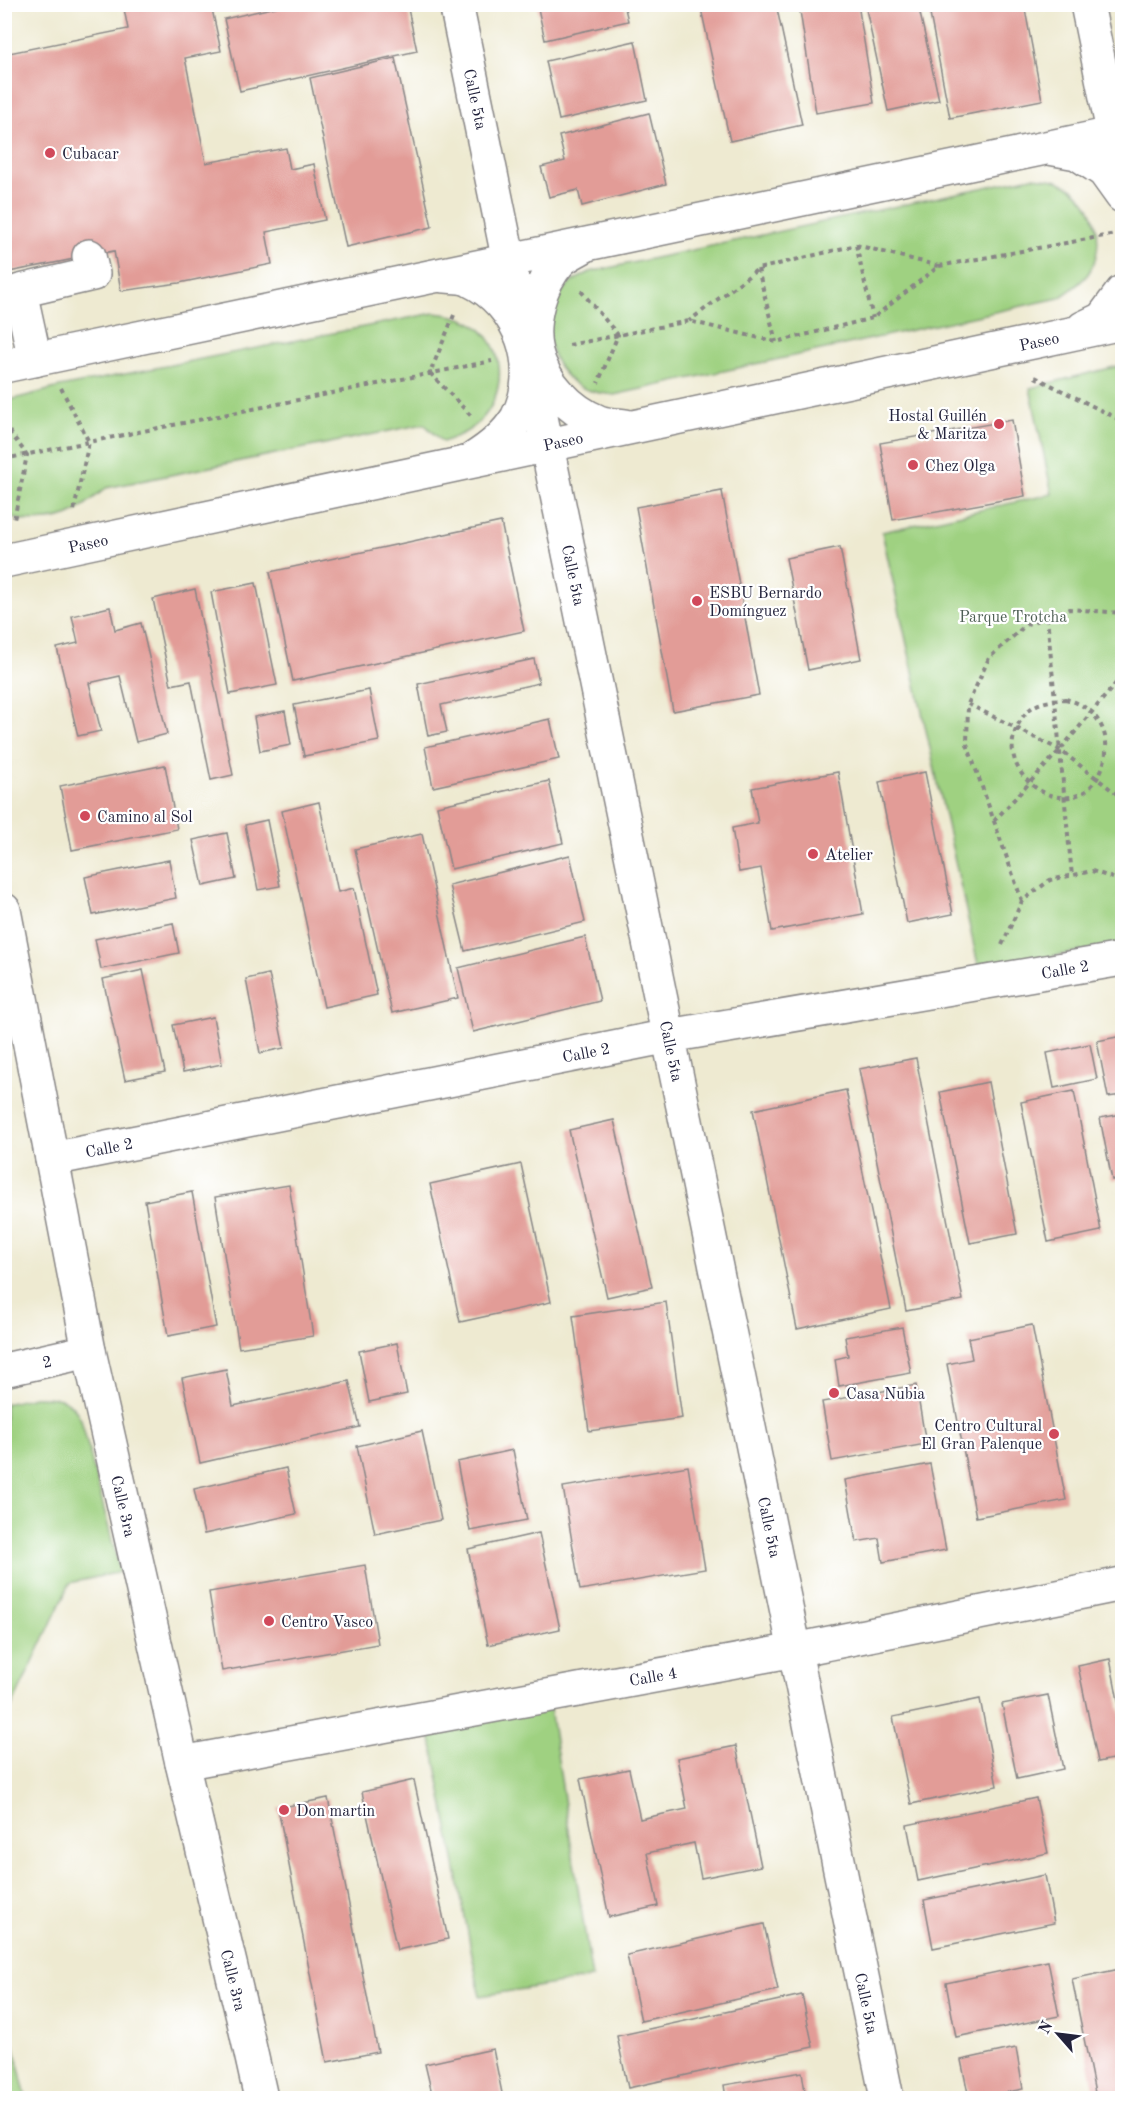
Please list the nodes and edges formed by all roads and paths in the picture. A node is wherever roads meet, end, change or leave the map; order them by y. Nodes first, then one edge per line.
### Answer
1 (456, 4) edge
2 (1087, 4) edge
3 (1118, 133) edge
4 (1046, 148) junction
5 (1122, 176) edge
6 (1122, 196) edge
7 (1122, 232) edge
8 (588, 244) junction
9 (856, 245) junction
10 (89, 256) dead end
11 (510, 260) junction
12 (939, 266) junction
13 (758, 269) junction
14 (438, 275) junction
15 (580, 290) dead end
16 (1122, 292) edge
17 (454, 315) dead end
18 (873, 318) junction
19 (689, 321) junction
20 (1122, 323) edge
21 (1073, 333) junction
22 (618, 335) junction
23 (776, 342) junction
24 (531, 353) junction
25 (20, 363) edge
26 (430, 374) junction
27 (1035, 377) dead end
28 (60, 387) dead end
29 (594, 393) dead end
30 (1122, 421) edge
31 (4, 424) edge
32 (478, 424) dead end
33 (632, 427) junction
34 (89, 442) junction
35 (548, 445) junction
36 (27, 455) junction
37 (4, 459) edge
38 (469, 461) junction
39 (73, 513) dead end
40 (14, 520) dead end
41 (4, 553) edge
42 (39, 553) junction
43 (4, 561) edge
44 (1122, 613) edge
45 (1047, 617) junction
46 (1122, 676) edge
47 (1055, 700) junction
48 (968, 704) junction
49 (1092, 711) junction
50 (1016, 728) junction
51 (1060, 750) junction
52 (1097, 778) junction
53 (1029, 783) junction
54 (1065, 798) junction
55 (1122, 798) edge
56 (994, 821) junction
57 (1072, 876) junction
58 (1122, 881) edge
59 (1022, 901) junction
60 (4, 910) edge
61 (1001, 948) dead end
62 (1122, 959) edge
63 (669, 1036) junction
64 (52, 1159) junction
65 (89, 1351) junction
66 (4, 1370) edge
67 (1122, 1584) edge
68 (795, 1650) junction
69 (182, 1763) junction
70 (261, 2098) edge
71 (887, 2098) edge

1 - 11 main road, Calle 5ta
2 - 3 main road
3 - 4 main road
3 - 5 main road
4 - 6 main road
4 - 8 main road
7 - 12 path
8 - 11 main road
8 - 24 main road
9 - 12 path
9 - 13 path
9 - 18 path
10 - 25 main road
11 - 14 main road
11 - 24 main road, Calle 5ta
12 - 18 path
13 - 19 path
13 - 23 path
14 - 24 main road
14 - 25 main road
15 - 22 path
16 - 21 main road
17 - 26 path
18 - 23 path
19 - 22 path
19 - 23 path
20 - 21 main road, Paseo
21 - 33 main road, Paseo
22 - 24 path
22 - 29 path
24 - 26 path
24 - 33 main road
24 - 35 main road, Calle 5ta
24 - 38 main road
26 - 32 path
26 - 34 path
27 - 30 path
28 - 34 path
31 - 36 path
33 - 35 main road, Paseo
34 - 36 path
34 - 39 path
35 - 38 main road, Paseo
35 - 63 main road, Calle 5ta
36 - 37 path
36 - 40 path
38 - 42 main road, Paseo
41 - 42 main road
42 - 43 main road, Paseo
44 - 45 path
45 - 47 path
45 - 48 path
46 - 49 path
47 - 49 path
47 - 50 path
47 - 51 path
48 - 50 path
48 - 56 path
49 - 51 path
49 - 52 path
50 - 51 path
50 - 53 path
51 - 52 path
51 - 53 path
51 - 54 path
52 - 54 path
52 - 55 path
53 - 54 path
53 - 56 path
54 - 57 path
56 - 59 path
57 - 58 path
57 - 59 path
59 - 61 path
60 - 64 main road, Calle 3ra
62 - 63 main road, Calle 2
63 - 64 main road, Calle 2
63 - 68 main road, Calle 5ta
64 - 65 main road, Calle 3ra
65 - 66 main road, 2
65 - 69 main road, Calle 3ra
67 - 68 main road, Calle 4
68 - 69 main road, Calle 4
68 - 71 main road, Calle 5ta
69 - 70 main road, Calle 3ra

